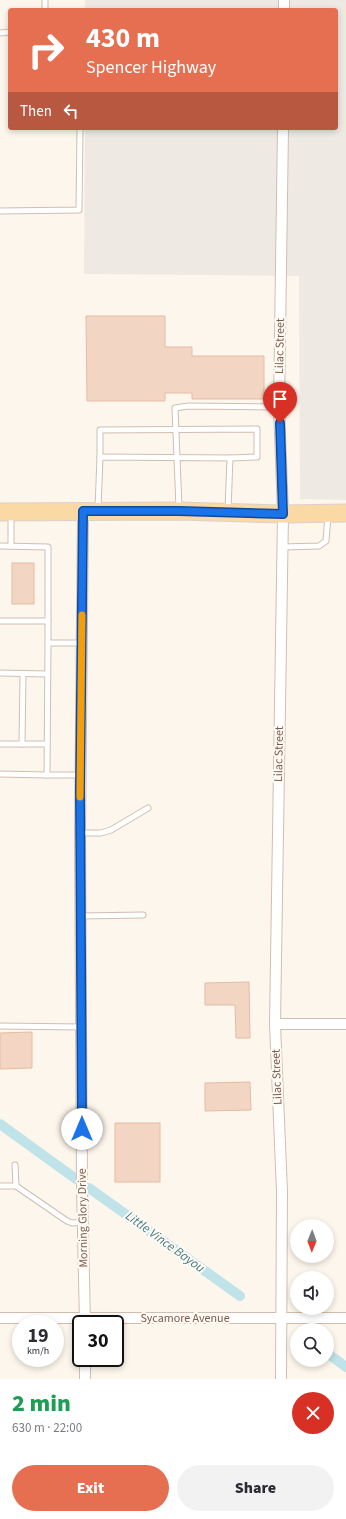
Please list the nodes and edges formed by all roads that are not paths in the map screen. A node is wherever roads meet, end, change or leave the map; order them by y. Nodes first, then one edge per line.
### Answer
1 (80, 130) edge
2 (283, 130) edge
3 (0, 211) edge
4 (279, 407) junction
5 (176, 429) junction
6 (100, 457) junction
7 (177, 458) junction
8 (230, 458) junction
9 (90, 511) junction
10 (179, 511) junction
11 (6, 512) edge
12 (228, 512) junction
13 (328, 513) junction
14 (346, 513) edge
15 (283, 514) junction
16 (0, 546) edge
17 (11, 546) junction
18 (282, 547) junction
19 (0, 621) edge
20 (48, 621) junction
21 (48, 643) junction
22 (81, 643) junction
23 (0, 674) edge
24 (23, 674) junction
25 (47, 674) junction
26 (0, 744) edge
27 (22, 744) junction
28 (47, 744) junction
29 (0, 774) edge
30 (47, 775) junction
31 (80, 775) junction
32 (148, 808) dead end
33 (80, 833) junction
34 (143, 915) dead end
35 (81, 916) junction
36 (275, 1024) junction
37 (346, 1024) edge
38 (0, 1026) edge
39 (81, 1027) junction
40 (15, 1165) dead end
41 (0, 1186) edge
42 (16, 1186) junction
43 (83, 1222) junction
44 (85, 1315) edge
45 (0, 1318) edge
46 (280, 1318) junction
47 (346, 1318) edge
48 (124, 1320) edge
49 (72, 1321) edge
50 (85, 1367) edge
51 (85, 1379) edge
52 (281, 1379) edge

1 - 3 lane
2 - 4 street, Lilac Street
4 - 5 lane
4 - 15 street, Lilac Street
5 - 6 lane
5 - 7 lane
5 - 8 lane
6 - 7 lane
6 - 9 lane
7 - 8 lane
7 - 10 lane
8 - 12 lane
9 - 10 main road
9 - 11 main road
9 - 22 street, Morning Glory Drive
10 - 12 main road
11 - 17 lane
12 - 15 main road
13 - 14 main road
13 - 15 main road
13 - 18 lane
15 - 18 street, Lilac Street
16 - 17 lane
17 - 20 lane
18 - 36 street, Lilac Street
19 - 20 lane
20 - 21 lane
21 - 22 lane
21 - 25 lane
22 - 31 street, Morning Glory Drive
23 - 24 lane
24 - 25 lane
24 - 27 lane
25 - 28 lane
26 - 27 lane
27 - 28 lane
28 - 30 lane
29 - 30 lane
30 - 31 lane
31 - 33 street, Morning Glory Drive
32 - 33 lane
33 - 35 street, Morning Glory Drive
34 - 35 lane
35 - 39 street, Morning Glory Drive
36 - 37 street
36 - 46 street, Lilac Street
38 - 39 lane
39 - 43 street, Morning Glory Drive
40 - 42 lane
41 - 42 lane
42 - 43 lane
43 - 44 street, Morning Glory Drive
45 - 49 street, Sycamore Avenue
46 - 47 street, Sycamore Avenue
46 - 48 street, Sycamore Avenue
46 - 52 street, Lilac Street
50 - 51 street

